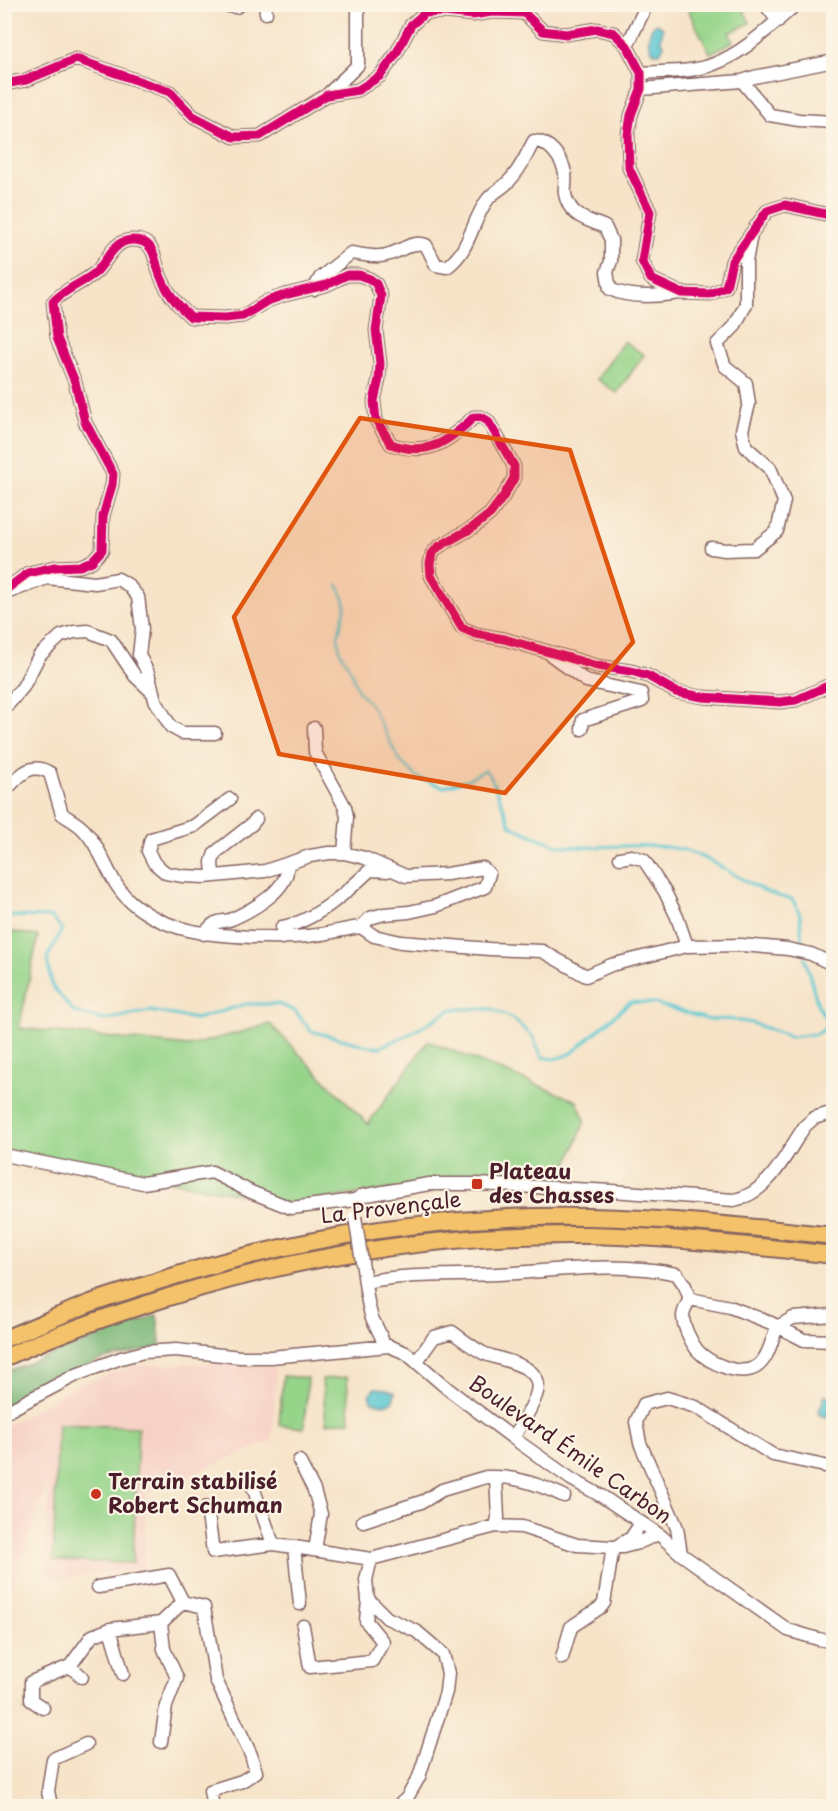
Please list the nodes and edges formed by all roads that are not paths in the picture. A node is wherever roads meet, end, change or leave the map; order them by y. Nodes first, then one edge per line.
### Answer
1 (217, 4) edge
2 (241, 4) edge
3 (358, 4) edge
4 (647, 4) edge
5 (765, 4) edge
6 (797, 4) edge
7 (778, 21) junction
8 (627, 46) junction
9 (834, 61) edge
10 (640, 73) junction
11 (741, 81) junction
12 (4, 84) edge
13 (640, 89) junction
14 (327, 94) junction
15 (834, 122) edge
16 (834, 216) edge
17 (752, 230) junction
18 (314, 289) junction
19 (681, 293) junction
20 (711, 548) dead end
21 (4, 592) edge
22 (542, 649) junction
23 (834, 683) edge
24 (152, 692) junction
25 (4, 709) edge
26 (314, 728) dead end
27 (582, 729) dead end
28 (215, 733) dead end
29 (4, 792) edge
30 (230, 799) dead end
31 (256, 819) dead end
32 (344, 853) junction
33 (620, 858) dead end
34 (287, 864) junction
35 (397, 872) junction
36 (213, 876) junction
37 (361, 927) junction
38 (204, 934) junction
39 (282, 938) junction
40 (687, 946) junction
41 (834, 965) edge
42 (834, 1112) edge
43 (4, 1155) edge
44 (355, 1200) junction
45 (834, 1236) edge
46 (834, 1255) edge
47 (365, 1282) junction
48 (690, 1299) junction
49 (834, 1315) edge
50 (777, 1327) junction
51 (4, 1340) edge
52 (834, 1341) edge
53 (383, 1346) junction
54 (4, 1358) edge
55 (417, 1361) junction
56 (4, 1413) edge
57 (513, 1438) junction
58 (299, 1461) dead end
59 (834, 1468) edge
60 (496, 1477) junction
61 (253, 1487) dead end
62 (564, 1496) dead end
63 (207, 1507) dead end
64 (363, 1521) dead end
65 (641, 1523) junction
66 (496, 1526) junction
67 (658, 1534) junction
68 (273, 1544) junction
69 (294, 1546) junction
70 (613, 1547) junction
71 (315, 1550) junction
72 (681, 1554) junction
73 (371, 1558) junction
74 (98, 1587) dead end
75 (368, 1599) junction
76 (183, 1602) junction
77 (300, 1604) dead end
78 (160, 1623) junction
79 (303, 1626) dead end
80 (110, 1629) junction
81 (834, 1641) edge
82 (562, 1658) dead end
83 (70, 1666) junction
84 (123, 1674) dead end
85 (82, 1677) dead end
86 (43, 1708) dead end
87 (161, 1742) dead end
88 (86, 1744) dead end
89 (51, 1806) edge
90 (213, 1806) edge
91 (398, 1806) edge

1 - 2 street
3 - 14 street
4 - 8 street
5 - 7 street
6 - 7 street
7 - 10 street
8 - 10 street
8 - 14 street
9 - 11 street
10 - 13 street
11 - 13 street
11 - 15 street
12 - 14 street
13 - 19 street
16 - 17 street
17 - 19 street
17 - 20 street
18 - 19 street
18 - 21 street
18 - 22 street
21 - 24 street
22 - 23 street
22 - 27 street
24 - 25 street
24 - 28 street
26 - 32 street
29 - 38 street
30 - 36 street
31 - 36 street
32 - 34 street
32 - 35 street
33 - 40 street
34 - 36 street
34 - 38 street
35 - 37 street
35 - 39 street
37 - 39 street
37 - 40 street
38 - 39 street
40 - 41 street
42 - 44 street
43 - 44 street
44 - 47 street, bridge
45 - 51 highway, La Provençale
46 - 54 highway, La Provençale
47 - 48 street
47 - 53 street
48 - 50 street
48 - 50 street
49 - 50 street
50 - 52 street
53 - 55 street, Boulevard Émile Carbon
53 - 56 street
55 - 57 street, Boulevard Émile Carbon
55 - 57 street
57 - 65 street, Boulevard Émile Carbon
58 - 71 street
59 - 72 street
60 - 62 street
60 - 64 street
60 - 66 street
61 - 68 street
63 - 68 street
65 - 67 street, Boulevard Émile Carbon
65 - 70 street
66 - 70 street
66 - 73 street
67 - 70 street
67 - 72 street, Boulevard Émile Carbon
68 - 69 street
69 - 71 street
69 - 77 street
70 - 82 street
71 - 73 street
72 - 81 street, Boulevard Émile Carbon
73 - 75 street
74 - 76 street
75 - 79 street
75 - 91 street
76 - 78 street
76 - 90 street
78 - 80 street
78 - 87 street
80 - 83 street
80 - 84 street
83 - 85 street
83 - 86 street
88 - 89 street

